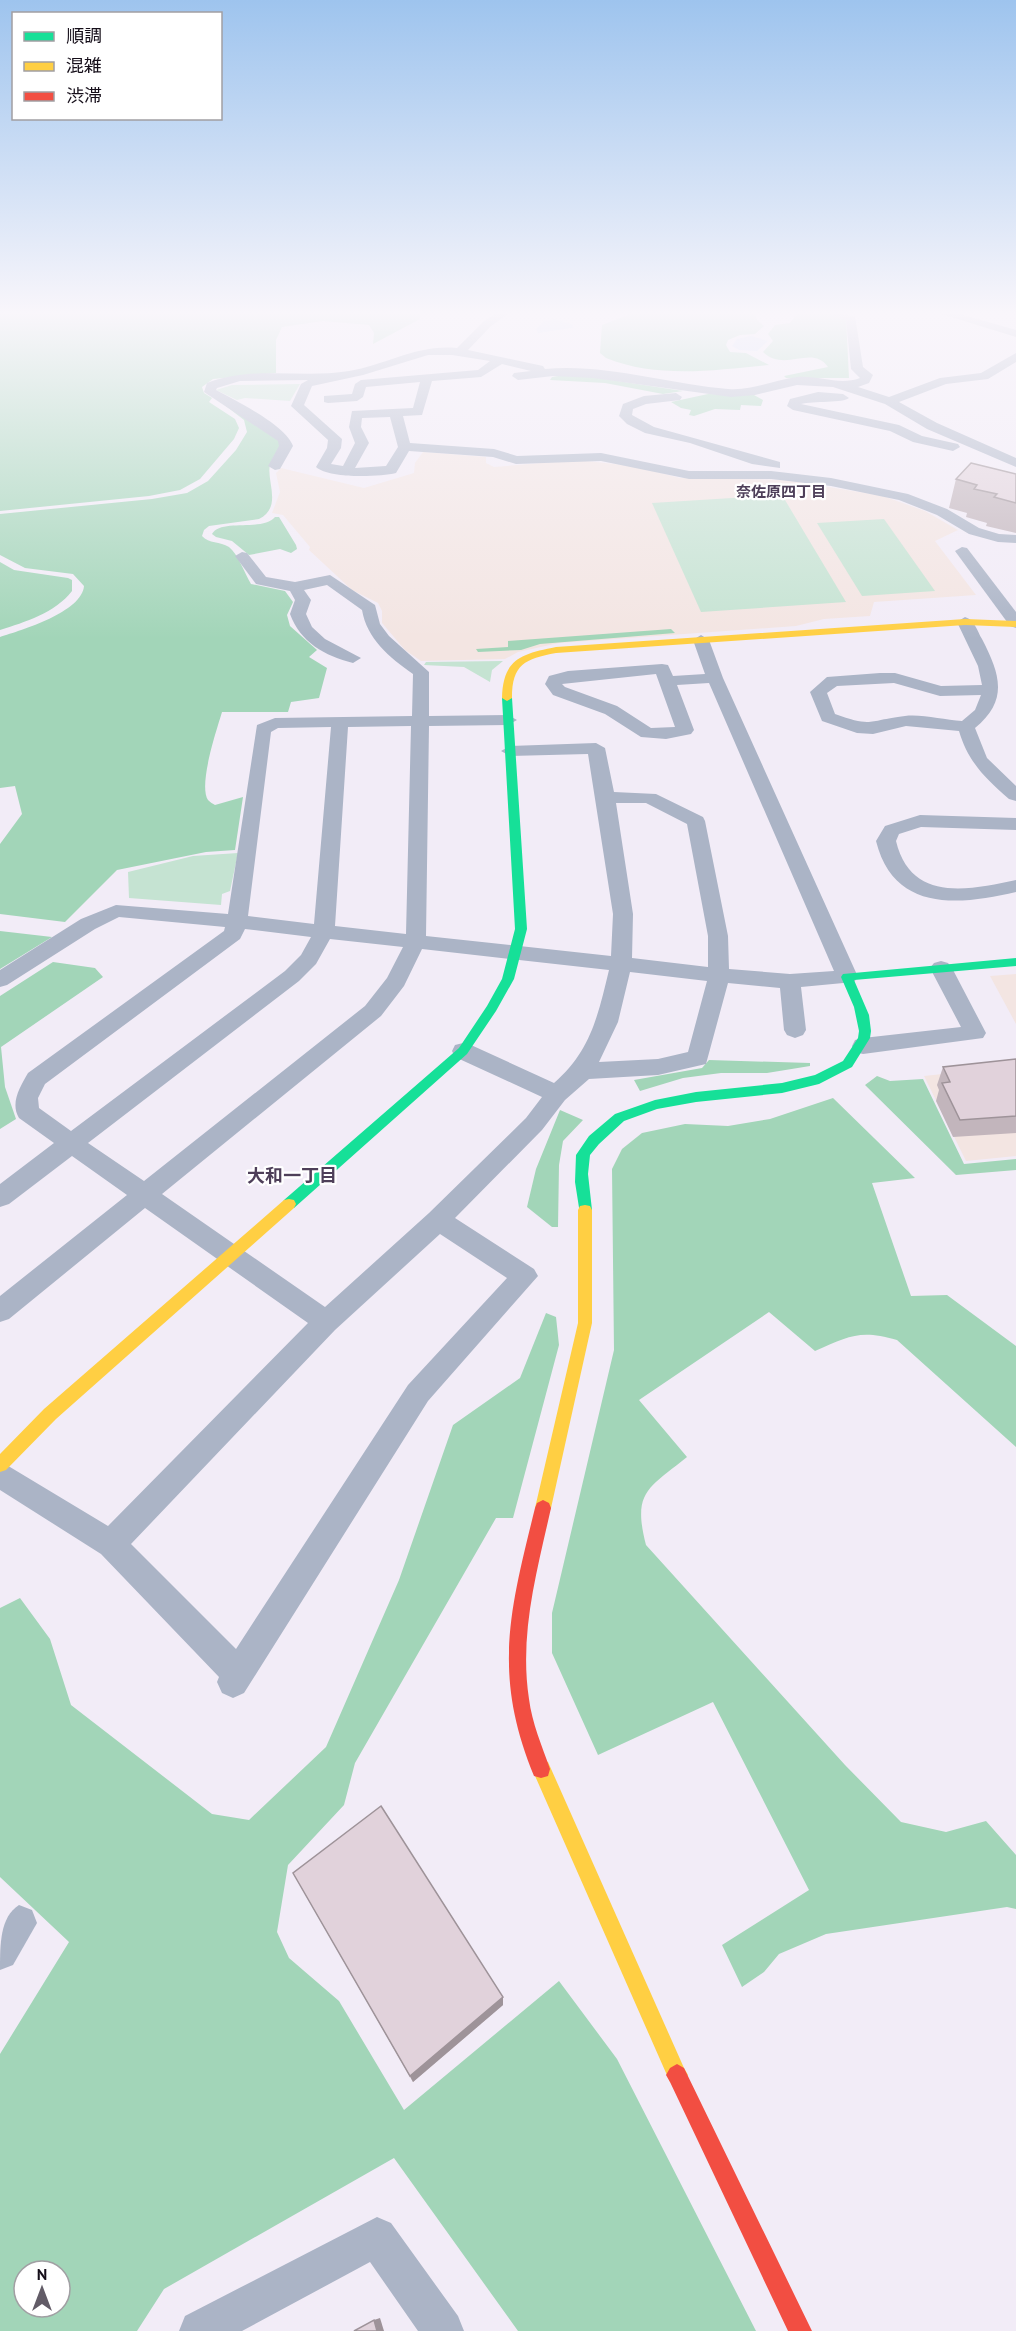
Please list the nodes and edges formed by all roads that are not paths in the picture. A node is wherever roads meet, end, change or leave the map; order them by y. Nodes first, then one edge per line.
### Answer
1 (261, 421) edge
2 (314, 421) edge
3 (355, 421) edge
4 (397, 421) edge
5 (630, 421) edge
6 (861, 421) edge
7 (923, 421) edge
8 (664, 432) junction
9 (405, 447) junction
10 (983, 449) junction
11 (698, 452) junction
12 (646, 453) junction
13 (1016, 463) edge
14 (275, 466) dead end
15 (347, 471) junction
16 (678, 473) junction
17 (831, 483) junction
18 (1016, 539) edge
19 (962, 551) dead end
20 (242, 556) dead end
21 (295, 587) junction
22 (965, 622) junction
23 (1016, 623) edge
24 (701, 640) junction
25 (353, 658) dead end
26 (715, 678) junction
27 (667, 681) junction
28 (991, 690) junction
29 (508, 720) junction
30 (421, 721) junction
31 (340, 722) junction
32 (966, 727) junction
33 (510, 751) junction
34 (1016, 795) edge
35 (606, 797) junction
36 (1016, 824) edge
37 (1016, 886) edge
38 (237, 922) junction
39 (324, 931) junction
40 (416, 941) junction
41 (518, 953) junction
42 (1016, 962) edge
43 (621, 964) junction
44 (941, 968) junction
45 (718, 975) junction
46 (847, 977) junction
47 (0, 980) edge
48 (790, 981) junction
49 (795, 1030) dead end
50 (863, 1046) junction
51 (463, 1051) junction
52 (583, 1071) junction
53 (557, 1094) junction
54 (72, 1144) junction
55 (145, 1195) junction
56 (0, 1197) edge
57 (438, 1220) junction
58 (231, 1255) junction
59 (0, 1311) edge
60 (326, 1322) junction
61 (0, 1464) edge
62 (0, 1474) edge
63 (111, 1544) junction
64 (20, 1923) dead end
65 (0, 1952) edge
66 (200, 2331) edge
67 (443, 2331) edge
68 (800, 2331) edge

1 - 14 street
2 - 15 street
3 - 15 street
4 - 9 street
5 - 8 street
6 - 10 street
7 - 10 street
8 - 11 street
8 - 12 street
9 - 12 street
9 - 15 street
10 - 13 street
11 - 16 street
11 - 17 street
12 - 16 street
16 - 17 street
17 - 18 street
19 - 23 street
20 - 21 street
21 - 25 street
21 - 30 street
22 - 23 street
22 - 24 street
22 - 28 street
24 - 26 street
24 - 29 street
26 - 27 street
26 - 46 street
27 - 27 street
28 - 32 street
28 - 32 street
29 - 30 street
29 - 33 street
30 - 31 street
30 - 40 street
31 - 38 street
31 - 39 street
32 - 34 street
33 - 35 street
33 - 41 street
35 - 43 street
35 - 45 street
36 - 37 street
38 - 39 street
38 - 47 street
38 - 54 street
39 - 40 street
39 - 54 street
40 - 41 street
40 - 55 street
41 - 43 street
41 - 51 street
42 - 44 street
43 - 45 street
43 - 52 street
44 - 46 street
44 - 50 street
45 - 48 street
45 - 52 street
46 - 48 street
46 - 50 street
48 - 49 street
50 - 68 street
51 - 53 street
51 - 58 street
52 - 53 street
53 - 57 street
54 - 55 street
54 - 56 street
55 - 58 street
55 - 59 street
57 - 60 street
57 - 63 street
58 - 60 street
58 - 61 street
60 - 63 street
62 - 63 street
64 - 65 street
66 - 67 street

